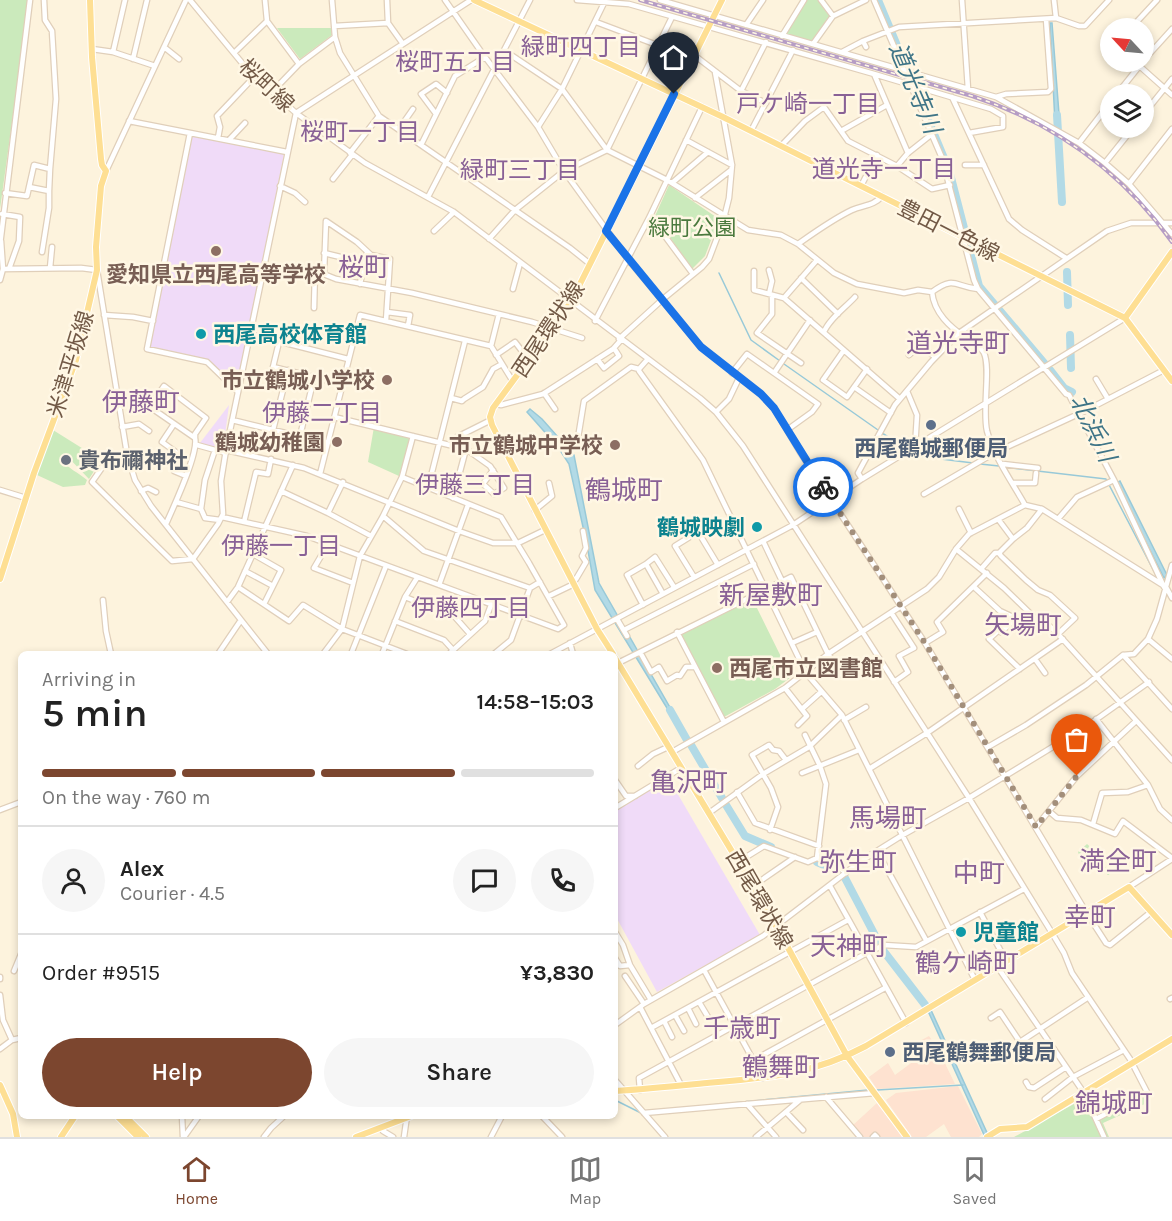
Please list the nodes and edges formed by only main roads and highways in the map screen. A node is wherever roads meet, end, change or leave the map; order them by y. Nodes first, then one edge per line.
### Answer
1 (90, 0) edge
2 (472, 0) edge
3 (722, 0) edge
4 (674, 94) junction
5 (1171, 254) edge
6 (1125, 318) junction
7 (1172, 381) edge
8 (0, 579) edge
9 (610, 651) edge
10 (618, 663) edge
11 (1172, 935) edge
12 (1172, 1039) edge
13 (847, 1056) junction
14 (0, 1085) edge
15 (618, 1091) edge
16 (73, 1119) edge
17 (120, 1119) edge
18 (127, 1119) edge
19 (401, 1119) edge
20 (17, 1137) edge
21 (61, 1137) edge
22 (138, 1137) edge
23 (146, 1137) edge
24 (356, 1137) edge
25 (908, 1137) edge
26 (987, 1137) edge

1 - 8 main road, 米津平坂線
2 - 4 main road, 豊田一色線
3 - 4 main road, 西尾環状線
4 - 6 main road, 豊田一色線
4 - 9 main road, 西尾環状線
5 - 6 main road
6 - 7 main road, 豊田一色線
10 - 13 main road, 西尾環状線
11 - 13 main road
12 - 26 main road
13 - 15 main road
13 - 25 main road, 西尾環状線
14 - 20 main road
16 - 21 main road
17 - 22 main road
18 - 23 main road
19 - 24 main road

